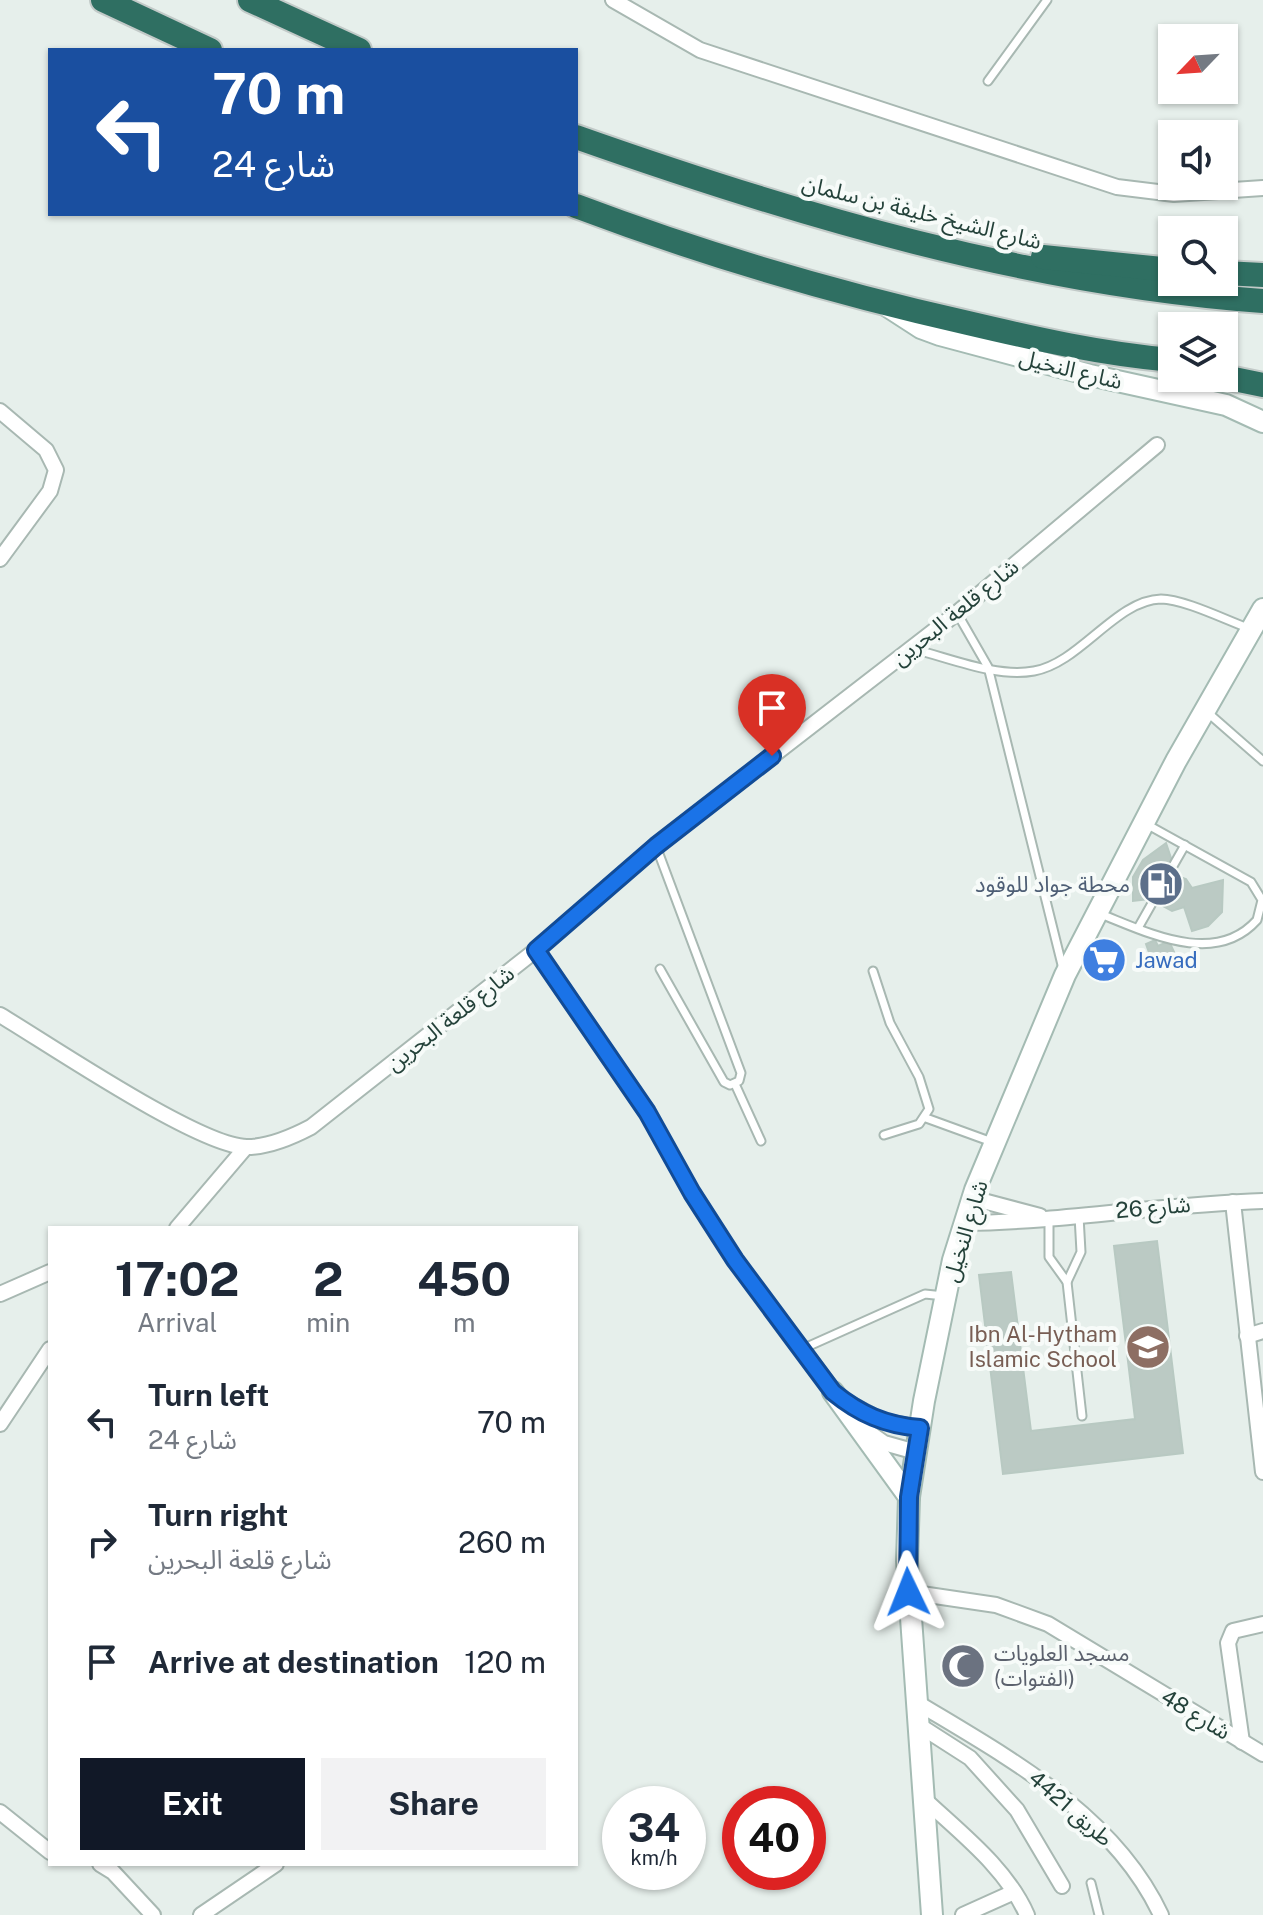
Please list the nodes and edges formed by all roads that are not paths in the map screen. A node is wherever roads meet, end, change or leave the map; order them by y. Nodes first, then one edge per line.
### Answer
1 (103, 0) edge
2 (250, 0) edge
3 (613, 0) edge
4 (1047, 0) edge
5 (206, 48) edge
6 (355, 48) edge
7 (988, 81) dead end
8 (578, 138) edge
9 (1263, 188) edge
10 (578, 207) edge
11 (936, 247) junction
12 (1158, 269) edge
13 (1238, 274) edge
14 (1263, 275) edge
15 (1263, 301) edge
16 (884, 304) junction
17 (1110, 355) junction
18 (1158, 359) edge
19 (1158, 364) edge
20 (1238, 365) edge
21 (1263, 368) edge
22 (1238, 380) edge
23 (1263, 385) edge
24 (0, 411) edge
25 (1263, 422) edge
26 (1157, 445) dead end
27 (0, 559) edge
28 (1263, 609) edge
29 (957, 613) junction
30 (1258, 632) edge
31 (911, 648) junction
32 (988, 667) junction
33 (1205, 710) junction
34 (1263, 761) edge
35 (1144, 822) junction
36 (1185, 845) junction
37 (656, 846) junction
38 (1173, 866) dead end
39 (1155, 898) dead end
40 (1096, 912) junction
41 (1138, 928) junction
42 (536, 950) junction
43 (660, 969) dead end
44 (873, 971) dead end
45 (1065, 975) junction
46 (0, 1015) edge
47 (735, 1084) junction
48 (926, 1118) junction
49 (884, 1135) dead end
50 (761, 1141) dead end
51 (995, 1143) junction
52 (246, 1147) junction
53 (972, 1198) junction
54 (1263, 1201) edge
55 (1233, 1202) junction
56 (1079, 1214) junction
57 (1046, 1217) junction
58 (964, 1223) junction
59 (179, 1226) edge
60 (48, 1273) edge
61 (1067, 1282) junction
62 (0, 1294) edge
63 (946, 1297) junction
64 (1263, 1331) edge
65 (1247, 1336) junction
66 (800, 1350) junction
67 (48, 1352) edge
68 (833, 1392) junction
69 (1082, 1416) dead end
70 (0, 1424) edge
71 (920, 1428) junction
72 (916, 1452) junction
73 (1263, 1472) edge
74 (909, 1497) junction
75 (908, 1592) junction
76 (1263, 1624) edge
77 (916, 1702) junction
78 (917, 1724) junction
79 (1242, 1742) junction
80 (1263, 1754) edge
81 (922, 1797) junction
82 (0, 1812) edge
83 (48, 1850) edge
84 (103, 1866) edge
85 (273, 1866) edge
86 (1091, 1883) dead end
87 (1062, 1886) dead end
88 (1014, 1892) junction
89 (209, 1913) edge
90 (153, 1915) edge
91 (932, 1915) edge
92 (963, 1915) edge
93 (1027, 1915) edge
94 (1099, 1915) edge
95 (1161, 1915) edge

1 - 5 highway
2 - 6 highway
3 - 9 street
4 - 7 lane
8 - 11 highway, شارع الشيخ خليفة بن سلمان
10 - 16 highway
11 - 12 highway
11 - 15 highway, شارع الشيخ خليفة بن سلمان
13 - 14 highway
16 - 17 highway
16 - 25 street, شارع النخيل
17 - 18 highway
17 - 19 highway
20 - 21 highway
22 - 23 highway
24 - 27 street
26 - 29 street, شارع قلعة البحرين
28 - 30 street, شارع النخيل
29 - 31 street, شارع قلعة البحرين
29 - 32 lane
30 - 32 lane
30 - 33 street, شارع النخيل
31 - 32 lane
31 - 37 street, شارع قلعة البحرين
32 - 45 lane
33 - 34 lane
33 - 35 street, شارع النخيل
35 - 36 lane
35 - 40 street, شارع النخيل
36 - 38 lane
36 - 41 lane
37 - 42 street, شارع قلعة البحرين
37 - 47 lane
39 - 41 lane
40 - 41 lane
40 - 45 street, شارع النخيل
42 - 52 street, شارع قلعة البحرين
42 - 66 street
43 - 47 lane
44 - 48 lane
45 - 51 street, شارع النخيل
46 - 52 street
47 - 50 lane
48 - 49 lane
48 - 51 lane
51 - 53 street, شارع النخيل
52 - 59 street
53 - 57 street, شارع 26
53 - 58 street, شارع النخيل
54 - 55 street, شارع 26
55 - 56 street, شارع 26
55 - 65 street
56 - 57 street, شارع 26
56 - 61 lane
57 - 58 street, شارع 26
57 - 61 lane
58 - 63 street, شارع النخيل
60 - 62 street
61 - 69 lane
63 - 66 lane
63 - 71 street, شارع النخيل
64 - 65 street
65 - 73 street
66 - 68 street
67 - 70 street
68 - 71 street
68 - 72 street
68 - 74 street
71 - 72 street, شارع النخيل
72 - 74 street, شارع النخيل
74 - 75 street, شارع النخيل
75 - 77 street, شارع النخيل
75 - 79 street, شارع 48
76 - 79 street
77 - 78 street, شارع النخيل
77 - 95 street, طريق 4421
78 - 81 street, شارع النخيل
78 - 87 street
79 - 80 street, شارع 48
81 - 88 street
81 - 91 street, شارع النخيل
82 - 83 street
84 - 90 street
85 - 89 street
86 - 94 lane
88 - 92 street
88 - 93 street

